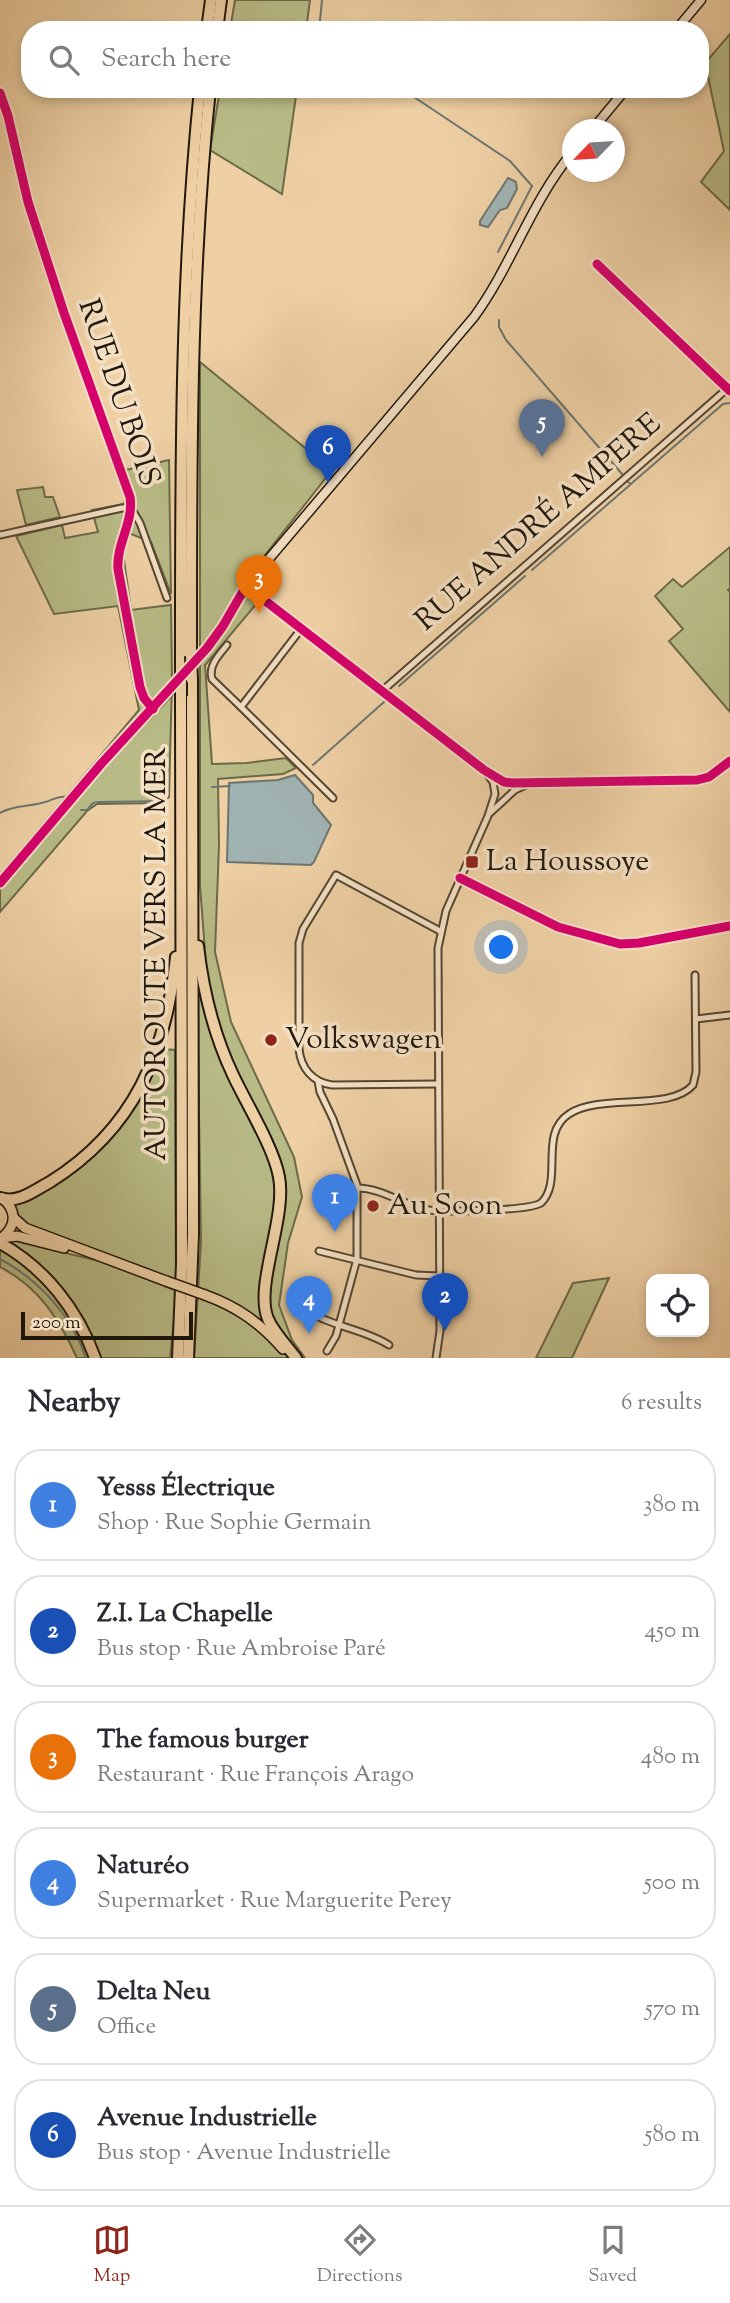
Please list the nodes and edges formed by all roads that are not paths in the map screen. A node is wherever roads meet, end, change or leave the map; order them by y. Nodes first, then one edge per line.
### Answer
1 (211, 0) edge
2 (221, 0) edge
3 (701, 0) edge
4 (208, 21) edge
5 (218, 21) edge
6 (684, 21) edge
7 (0, 93) edge
8 (199, 98) edge
9 (209, 98) edge
10 (619, 98) edge
11 (601, 119) edge
12 (562, 167) edge
13 (597, 264) dead end
14 (729, 390) edge
15 (131, 508) junction
16 (0, 535) edge
17 (246, 586) junction
18 (167, 598) dead end
19 (301, 629) junction
20 (227, 645) dead end
21 (382, 691) junction
22 (241, 707) junction
23 (153, 709) junction
24 (730, 761) edge
25 (484, 770) junction
26 (505, 782) junction
27 (535, 784) junction
28 (495, 790) junction
29 (509, 796) junction
30 (333, 798) dead end
31 (488, 816) junction
32 (460, 878) junction
33 (0, 883) edge
34 (192, 888) junction
35 (730, 926) edge
36 (182, 927) junction
37 (440, 931) junction
38 (695, 975) dead end
39 (730, 1015) edge
40 (696, 1019) junction
41 (318, 1081) junction
42 (438, 1084) junction
43 (357, 1188) junction
44 (1, 1197) edge
45 (439, 1210) junction
46 (14, 1218) junction
47 (1, 1240) edge
48 (319, 1251) dead end
49 (99, 1257) junction
50 (357, 1259) junction
51 (439, 1276) junction
52 (307, 1311) dead end
53 (339, 1325) junction
54 (389, 1345) dead end
55 (327, 1351) dead end
56 (94, 1358) edge
57 (178, 1358) edge
58 (188, 1358) edge
59 (290, 1358) edge
60 (296, 1358) edge
61 (436, 1358) edge

1 - 4 highway
2 - 5 highway
3 - 6 street
7 - 15 street, RUE DU BOIS
8 - 36 highway, AUTOROUTE VERS LA MER, bridge
9 - 34 highway, bridge
10 - 11 street
12 - 17 street
13 - 14 street
14 - 21 street, RUE ANDRÉ AMPERE
15 - 16 street
15 - 18 street
15 - 23 street, RUE DU BOIS
17 - 19 street
17 - 23 street
19 - 21 street
19 - 22 street
20 - 22 street
21 - 25 street
22 - 30 street
23 - 33 street
24 - 27 street
25 - 26 street
25 - 28 street
26 - 27 street
26 - 28 street
26 - 29 street
27 - 29 street
28 - 29 street
28 - 31 street
29 - 31 street
31 - 32 street
32 - 35 street
32 - 37 street
34 - 58 highway
34 - 60 highway
36 - 44 highway
36 - 57 highway, AUTOROUTE VERS LA MER
37 - 41 street
37 - 42 street
38 - 40 street
39 - 40 street
40 - 45 street
41 - 42 street
41 - 43 street
42 - 45 street
43 - 45 street
43 - 50 street
44 - 46 main road
45 - 51 street
46 - 47 main road
46 - 49 main road
47 - 49 main road
47 - 56 highway
48 - 50 street
49 - 59 main road, bridge
50 - 51 street
50 - 53 street
51 - 61 street
52 - 53 street
53 - 54 street
53 - 55 street

